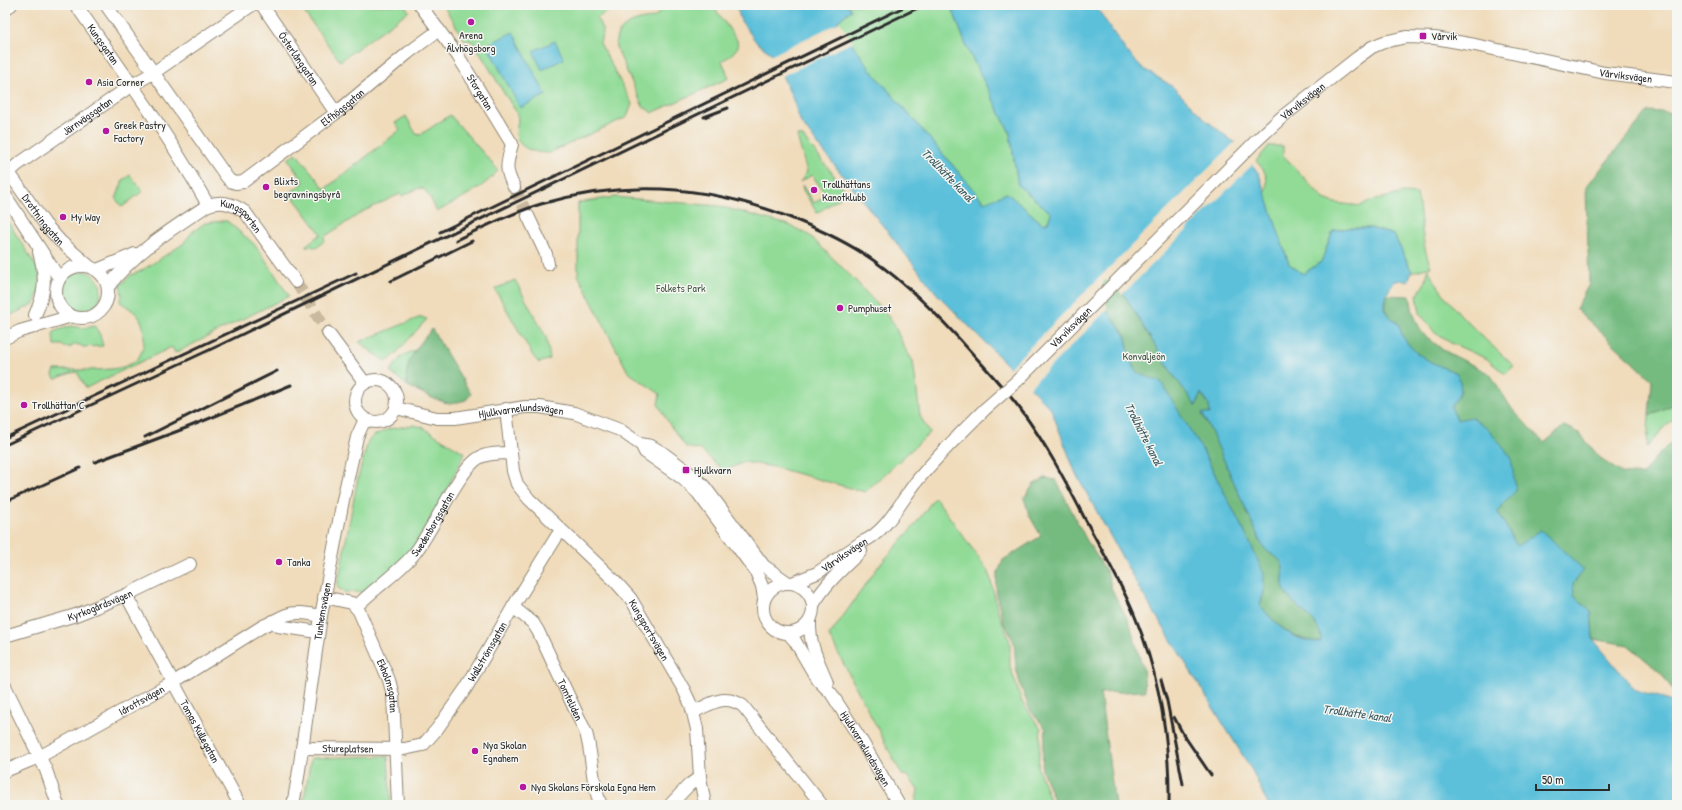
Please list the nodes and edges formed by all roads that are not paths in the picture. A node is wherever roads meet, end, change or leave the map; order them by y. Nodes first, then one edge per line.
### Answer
1 (11, 5) edge
2 (76, 5) edge
3 (106, 5) edge
4 (252, 5) edge
5 (262, 5) edge
6 (420, 5) edge
7 (5, 9) edge
8 (439, 30) junction
9 (153, 74) junction
10 (1677, 82) edge
11 (132, 85) junction
12 (336, 113) junction
13 (6, 172) edge
14 (514, 187) tunnel mouth
15 (5, 195) edge
16 (208, 205) junction
17 (528, 216) tunnel mouth
18 (35, 240) junction
19 (148, 247) junction
20 (548, 264) dead end
21 (93, 268) junction
22 (59, 278) junction
23 (296, 282) tunnel mouth
24 (108, 287) junction
25 (57, 299) junction
26 (35, 315) junction
27 (72, 316) junction
28 (20, 331) junction
29 (328, 333) tunnel mouth
30 (5, 338) edge
31 (366, 383) junction
32 (396, 408) junction
33 (506, 409) junction
34 (365, 420) junction
35 (640, 444) junction
36 (511, 453) junction
37 (562, 531) junction
38 (870, 539) junction
39 (190, 564) dead end
40 (789, 583) junction
41 (126, 595) junction
42 (324, 597) junction
43 (764, 598) junction
44 (813, 605) junction
45 (356, 606) junction
46 (513, 607) junction
47 (321, 616) junction
48 (810, 621) junction
49 (274, 622) junction
50 (318, 632) junction
51 (788, 633) junction
52 (5, 636) edge
53 (174, 682) junction
54 (5, 686) edge
55 (831, 693) junction
56 (693, 712) junction
57 (302, 748) junction
58 (394, 749) junction
59 (39, 757) junction
60 (5, 771) edge
61 (700, 777) junction
62 (58, 805) edge
63 (240, 805) edge
64 (292, 805) edge
65 (398, 805) edge
66 (601, 805) edge
67 (670, 805) edge
68 (705, 805) edge
69 (822, 805) edge
70 (899, 805) edge

1 - 7 street
2 - 11 street, Kungsgatan
3 - 9 street
4 - 9 street, Järnvägsgatan
5 - 12 street, Österlånggatan
6 - 8 street, Storgatan
8 - 12 street, Elfhögsgatan
8 - 14 street, Storgatan
9 - 11 street, Järnvägsgatan
9 - 12 street, Elfhögsgatan
10 - 38 street, Vårviksvägen, bridge
11 - 13 street, Järnvägsgatan
11 - 16 street, Kungsgatan
13 - 21 street, Drottninggatan
15 - 18 street, Drottninggatan
16 - 19 street, Kungsporten
16 - 23 street, Kungsporten
17 - 20 street
18 - 22 street, Drottninggatan
18 - 26 street
19 - 21 street, Kungsporten
19 - 24 street, Kungsporten
21 - 22 street
21 - 24 street
22 - 25 street
24 - 27 street
25 - 26 street
25 - 27 street
26 - 28 street
27 - 28 street
28 - 30 street
29 - 31 street
31 - 32 street
31 - 34 street
32 - 33 street, Hjulkvarnelundsvägen
32 - 34 street
33 - 35 street, Hjulkvarnelundsvägen
33 - 36 street, Kungsportsvägen
34 - 42 street, Tunhemsvägen
35 - 40 street, Hjulkvarnelundsvägen
35 - 43 street, Hjulkvarnelundsvägen
36 - 37 street, Kungsportsvägen
36 - 45 street, Swedenborgsgatan
37 - 46 street, Wallströmsgatan
37 - 56 street, Kungsportsvägen
38 - 40 street, Vårviksvägen
38 - 44 street
39 - 41 street, Kyrkogårdsvägen
40 - 43 street
40 - 44 street
41 - 52 street, Kyrkogårdsvägen
41 - 53 street, Tomas Kullegatan
42 - 45 street
42 - 47 street, Tunhemsvägen
43 - 51 street
44 - 48 street
45 - 58 street, Ekholmsgatan
46 - 58 street, Wallströmsgatan
46 - 66 street, Tomteliden
47 - 49 street, Idrottsvägen
47 - 50 street, Tunhemsvägen
48 - 51 street
48 - 55 street, Hjulkvarnelundsvägen
49 - 50 street
49 - 53 street, Idrottsvägen
50 - 57 street, Tunhemsvägen
51 - 55 street, Hjulkvarnelundsvägen
53 - 59 street, Idrottsvägen
53 - 63 street, Tomas Kullegatan
54 - 59 street
55 - 70 street, Hjulkvarnelundsvägen
56 - 61 street, Kungsportsvägen
56 - 69 street
57 - 58 street, Stureplatsen
57 - 64 street, Tunhemsvägen
58 - 65 street, Ekholmsgatan
59 - 60 street, Idrottsvägen
59 - 62 street
61 - 67 street
61 - 68 street, Kungsportsvägen

